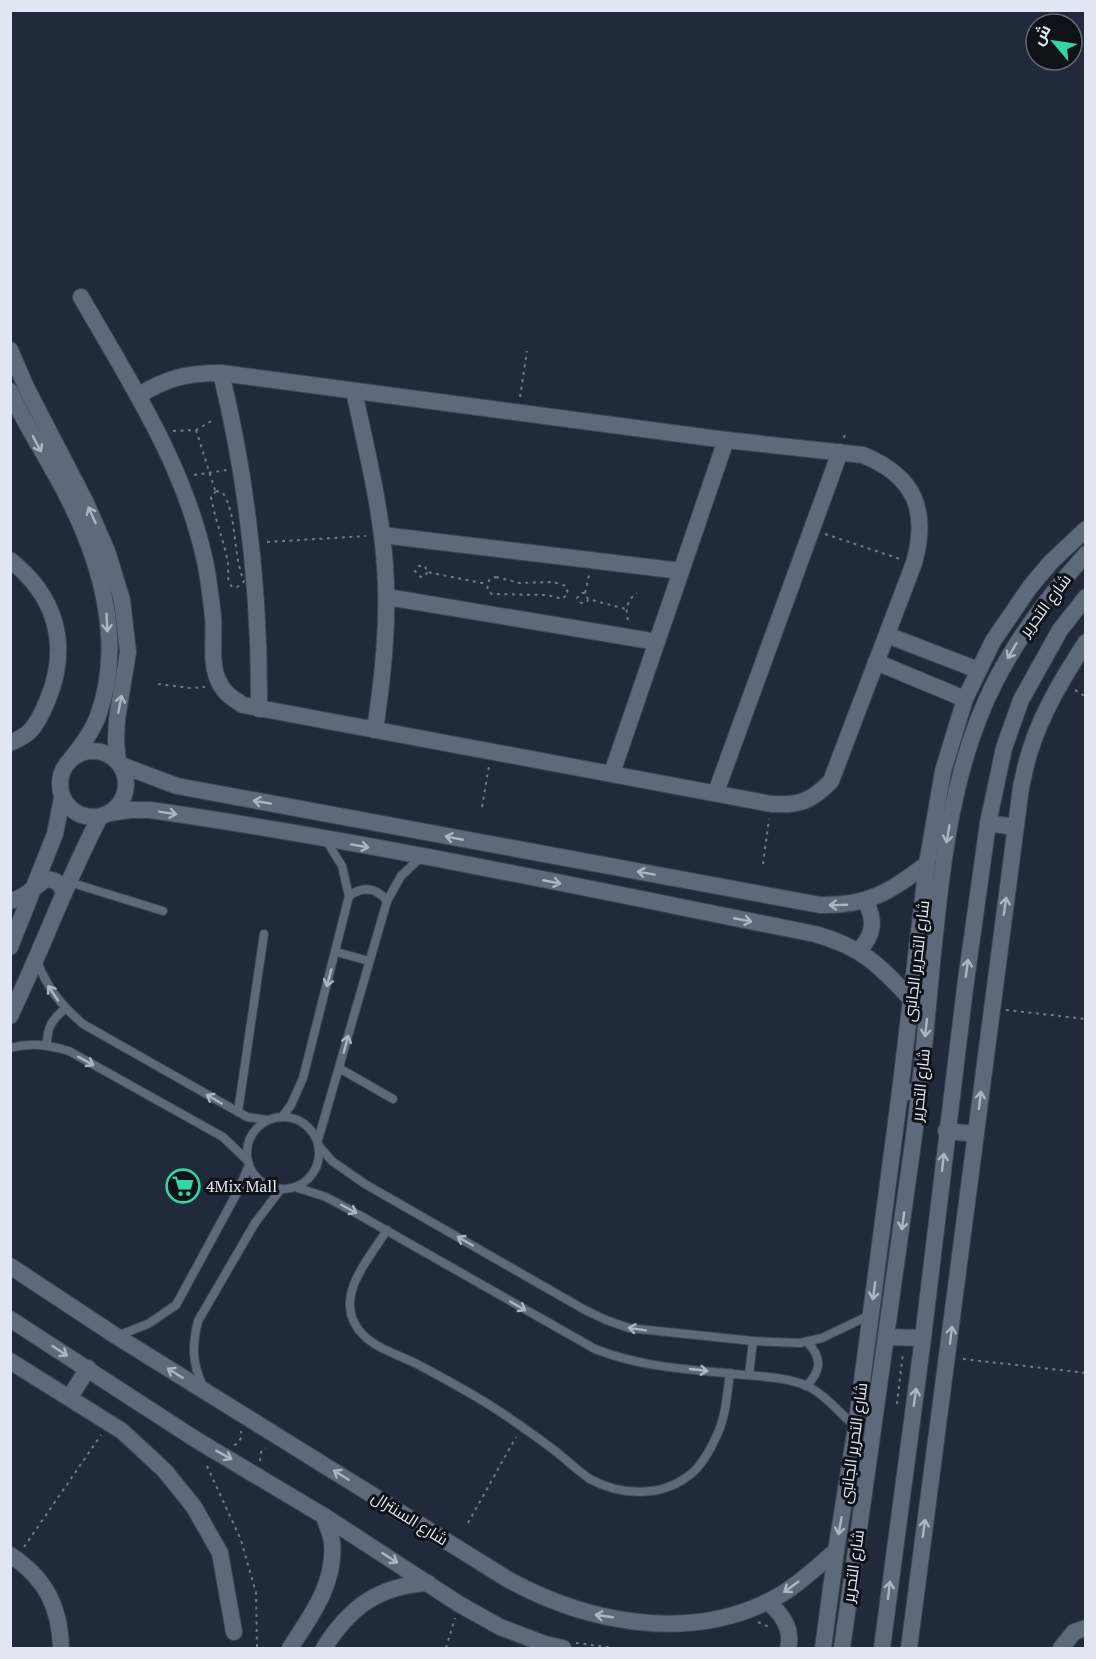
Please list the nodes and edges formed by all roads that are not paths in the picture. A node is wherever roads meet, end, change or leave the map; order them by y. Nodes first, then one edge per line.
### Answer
1 (81, 297) dead end
2 (10, 350) edge
3 (221, 373) junction
4 (10, 391) edge
5 (354, 391) junction
6 (138, 396) junction
7 (726, 440) junction
8 (840, 452) junction
9 (1086, 529) edge
10 (382, 535) junction
11 (1086, 554) edge
12 (10, 560) edge
13 (681, 571) junction
14 (1062, 582) junction
15 (387, 597) junction
16 (1084, 599) edge
17 (887, 635) junction
18 (657, 642) junction
19 (1086, 642) edge
20 (876, 662) junction
21 (978, 670) junction
22 (965, 699) junction
23 (259, 709) junction
24 (375, 730) junction
25 (10, 743) edge
26 (71, 759) junction
27 (119, 764) junction
28 (612, 773) junction
29 (716, 792) junction
30 (946, 797) junction
31 (62, 798) junction
32 (300, 809) junction
33 (105, 815) junction
34 (988, 823) junction
35 (1015, 827) junction
36 (295, 834) junction
37 (326, 840) junction
38 (422, 857) junction
39 (927, 864) junction
40 (685, 880) junction
41 (66, 888) junction
42 (32, 891) junction
43 (349, 896) junction
44 (10, 901) edge
45 (387, 901) junction
46 (865, 901) junction
47 (680, 907) junction
48 (164, 911) dead end
49 (264, 934) dead end
50 (11, 944) edge
51 (859, 950) junction
52 (336, 952) junction
53 (37, 961) junction
54 (369, 961) junction
55 (911, 999) junction
56 (65, 1009) junction
57 (10, 1016) edge
58 (46, 1044) junction
59 (10, 1048) edge
60 (339, 1068) junction
61 (900, 1092) junction
62 (920, 1092) junction
63 (393, 1099) dead end
64 (237, 1112) junction
65 (282, 1117) junction
66 (267, 1120) junction
67 (946, 1131) junction
68 (976, 1134) junction
69 (318, 1143) junction
70 (249, 1163) junction
71 (295, 1187) junction
72 (281, 1190) junction
73 (387, 1230) junction
74 (10, 1266) edge
75 (870, 1315) junction
76 (10, 1319) edge
77 (116, 1336) junction
78 (886, 1336) junction
79 (923, 1338) junction
80 (753, 1341) junction
81 (807, 1342) junction
82 (10, 1361) edge
83 (87, 1368) junction
84 (730, 1373) junction
85 (749, 1375) junction
86 (806, 1386) junction
87 (205, 1392) junction
88 (70, 1397) junction
89 (856, 1427) junction
90 (858, 1469) junction
91 (324, 1516) junction
92 (836, 1551) junction
93 (13, 1557) edge
94 (893, 1558) junction
95 (920, 1558) junction
96 (428, 1583) junction
97 (768, 1602) junction
98 (1086, 1628) edge
99 (234, 1632) dead end
100 (544, 1646) edge
101 (61, 1648) edge
102 (290, 1648) edge
103 (324, 1648) edge
104 (563, 1648) edge
105 (788, 1648) edge
106 (823, 1648) edge
107 (842, 1648) edge
108 (882, 1648) edge
109 (909, 1648) edge
110 (1061, 1648) edge

1 - 6 street
27 -> 2 street
3 - 5 street
3 - 6 street
3 - 23 street
4 -> 26 street
5 - 7 street
5 - 10 street
6 - 23 street
7 - 8 street
7 - 13 street
8 - 17 street
8 - 29 street
9 - 21 street, شارع التحرير الجانبى
10 - 13 street
10 - 15 street
11 - 14 street, شارع التحرير
12 - 25 street
13 - 18 street
14 - 16 street
14 -> 30 street, شارع التحرير
15 - 18 street
15 - 24 street
16 - 34 street, شارع التحرير
17 - 20 street
17 - 21 street
18 - 28 street
19 - 35 street
20 - 22 street
20 - 29 street
21 - 22 street, شارع التحرير الجانبى
22 - 30 street, شارع التحرير الجانبى
23 - 24 street
24 - 28 street
26 - 27 street
26 - 31 street
32 -> 27 street
27 - 33 street
28 - 29 street
30 - 39 street, شارع التحرير الجانبى
30 -> 62 street, شارع التحرير
31 - 33 street
31 - 42 street
32 - 36 street
40 -> 32 street
33 -> 36 street
33 - 41 street
34 - 35 street
67 -> 34 street, شارع التحرير
68 -> 35 street
36 - 37 street
37 -> 38 street
37 - 43 lane
38 - 45 lane
38 -> 47 street
39 - 46 street
39 - 55 street, شارع التحرير الجانبى
46 -> 40 street
40 - 47 street
41 - 42 street
41 - 48 lane
41 - 53 street
42 - 44 street
42 - 50 street
43 - 45 lane
43 - 52 lane
45 - 54 lane
46 - 51 street
47 -> 51 street
49 - 64 lane
51 - 55 street
52 - 54 lane
52 -> 65 lane
56 -> 53 lane
53 - 57 street
60 -> 54 lane
55 - 61 street, شارع التحرير الجانبى
56 - 58 lane
64 -> 56 lane
58 - 59 lane
58 -> 70 lane
60 - 63 lane
60 - 69 lane
61 - 62 street
61 -> 75 street, شارع التحرير الجانبى
62 -> 78 street, شارع التحرير
64 - 66 lane
65 - 66 lane
65 - 69 lane
66 - 70 lane
67 - 68 street
79 -> 67 street, شارع التحرير
95 -> 68 street
69 - 71 lane
80 -> 69 lane
70 - 72 lane
70 - 77 lane
71 - 72 lane
71 -> 73 lane
72 - 87 lane
73 -> 84 lane
73 - 84 lane
74 - 77 street, شارع السنترال
75 - 81 lane
75 - 89 street, شارع التحرير الجانبى
76 -> 83 street
87 -> 77 street, شارع السنترال
78 - 79 street
78 - 90 street, شارع التحرير
94 -> 79 street, شارع التحرير
80 - 81 lane
80 - 85 lane
81 - 86 lane
82 - 88 street
83 - 88 street
83 -> 91 street
84 - 85 lane
85 - 86 lane
86 - 89 lane
97 -> 87 street, شارع السنترال
88 - 99 street
89 - 90 street, شارع التحرير الجانبى
90 -> 92 street, شارع التحرير الجانبى
90 - 107 street, شارع التحرير
91 -> 96 street
91 - 102 street
92 -> 97 street, شارع السنترال
92 - 106 street, شارع التحرير الجانبى
93 - 101 street
94 - 95 street
108 -> 94 street, شارع التحرير
95 - 109 street
96 - 100 street
96 - 103 street
97 - 105 street
98 - 110 street
100 - 104 street

